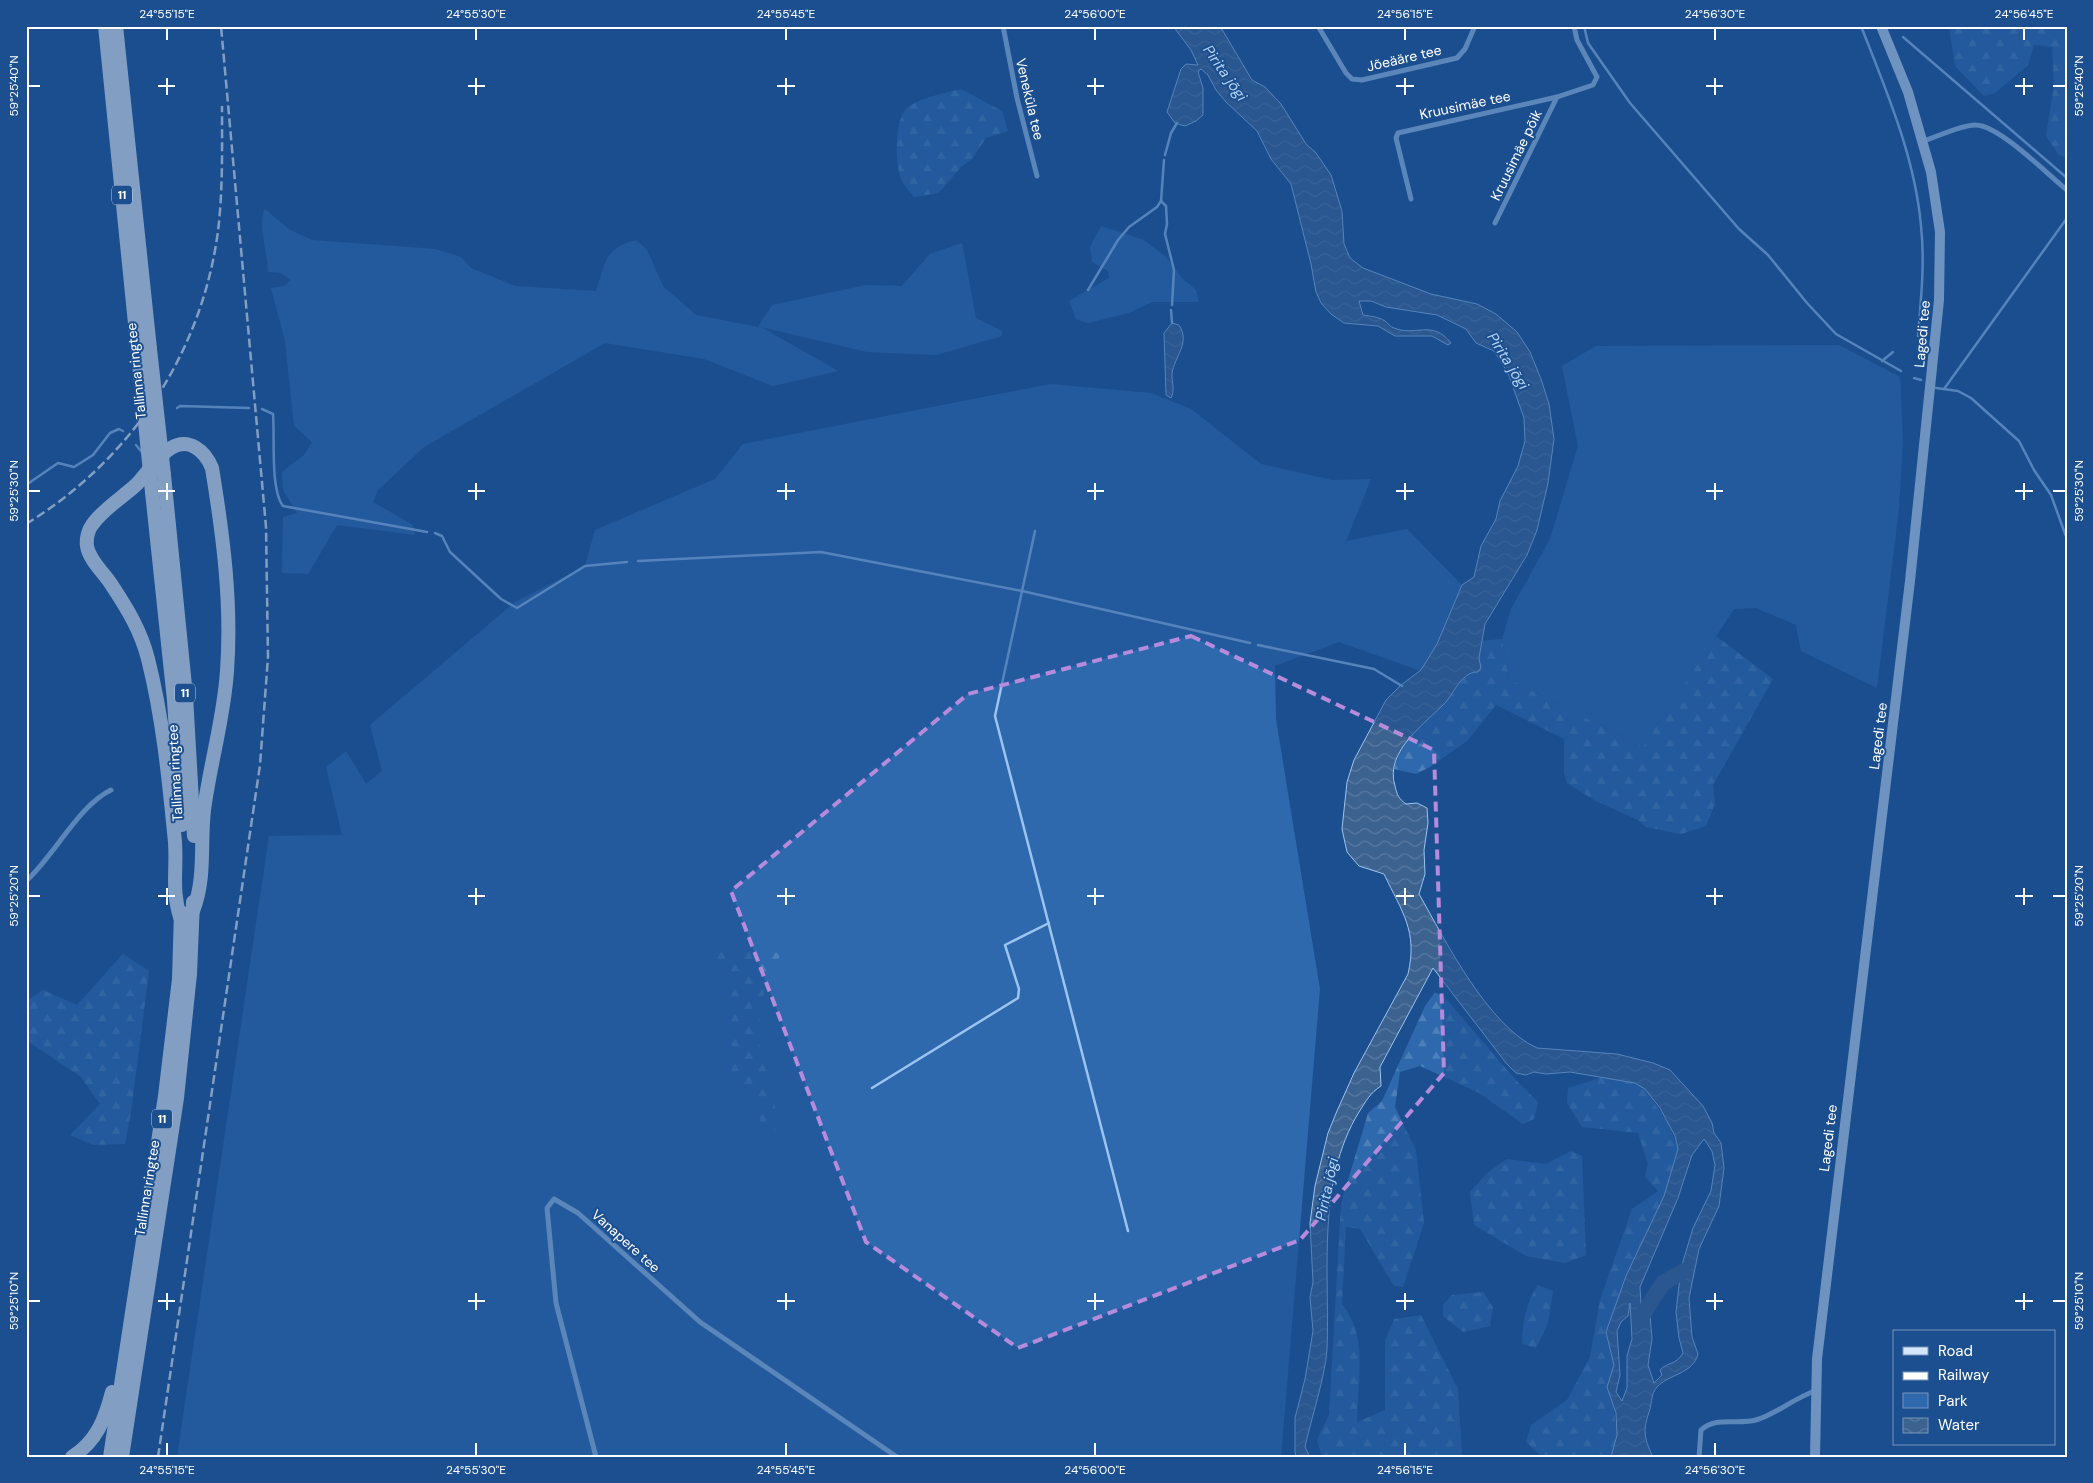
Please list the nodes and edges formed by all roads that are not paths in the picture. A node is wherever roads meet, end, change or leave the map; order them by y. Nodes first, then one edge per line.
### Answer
1 (105, 26) edge
2 (116, 26) edge
3 (1003, 26) edge
4 (1318, 26) edge
5 (1475, 26) edge
6 (1574, 26) edge
7 (1881, 26) edge
8 (1557, 97) junction
9 (1924, 141) junction
10 (1037, 176) dead end
11 (2067, 190) edge
12 (1410, 199) dead end
13 (1495, 223) dead end
14 (111, 790) dead end
15 (26, 882) edge
16 (193, 911) junction
17 (181, 920) junction
18 (132, 1317) junction
19 (1815, 1391) junction
20 (72, 1457) edge
21 (110, 1457) edge
22 (122, 1457) edge
23 (596, 1457) edge
24 (897, 1457) edge
25 (1699, 1457) edge
26 (1816, 1457) edge

1 - 17 highway, Tallinna ringtee / 11, bridge
2 - 16 highway, Tallinna ringtee / 11, bridge
3 - 10 street, Veneküla tee
4 - 5 street, Jõeääre tee
6 - 8 street, Kruusimäe tee
7 - 9 street, Lagedi tee
8 - 12 street, Kruusimäe tee
8 - 13 street, Kruusimäe põik
9 - 11 street
9 - 19 street, Lagedi tee
14 - 15 street
16 - 17 highway
16 - 22 highway, Tallinna ringtee / 11
17 - 18 highway, Tallinna ringtee / 11
18 - 20 highway
18 - 21 highway, Tallinna ringtee / 11
19 - 25 street
19 - 26 street, Lagedi tee
23 - 24 street, Vanapere tee

